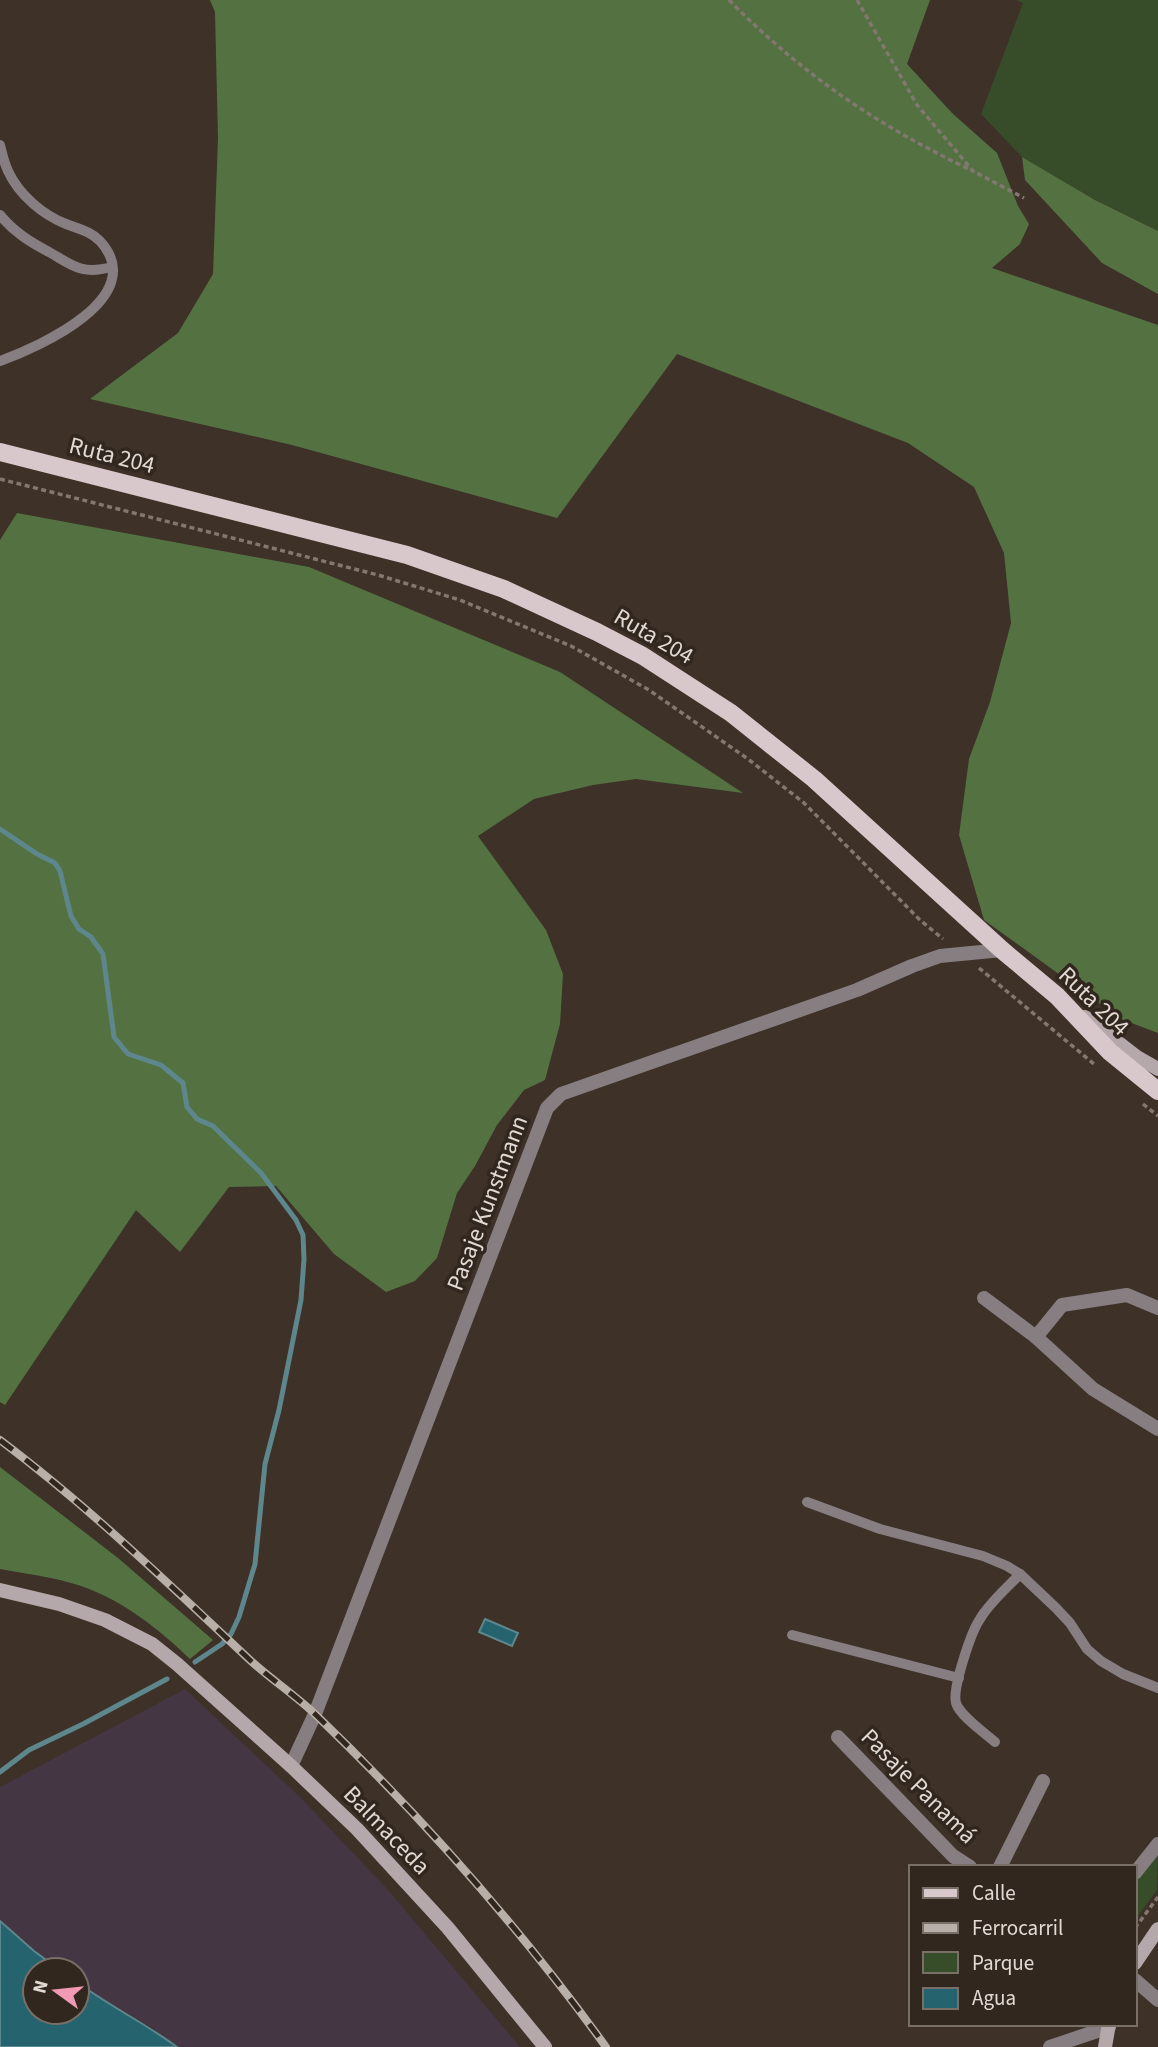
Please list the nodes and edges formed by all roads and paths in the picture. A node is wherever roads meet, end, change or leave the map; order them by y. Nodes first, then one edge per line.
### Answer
1 (729, 0) edge
2 (857, 0) edge
3 (0, 145) edge
4 (973, 172) junction
5 (1024, 198) dead end
6 (0, 215) edge
7 (112, 267) junction
8 (0, 361) edge
9 (0, 452) edge
10 (0, 479) edge
11 (1002, 950) junction
12 (962, 954) junction
13 (1057, 996) junction
14 (1096, 1065) dead end
15 (1158, 1069) edge
16 (1158, 1091) edge
17 (1137, 1099) dead end
18 (1158, 1116) edge
19 (984, 1298) dead end
20 (1158, 1308) edge
21 (1036, 1337) junction
22 (1158, 1429) edge
23 (807, 1502) dead end
24 (1020, 1574) junction
25 (0, 1590) edge
26 (792, 1635) dead end
27 (958, 1678) junction
28 (1158, 1688) edge
29 (838, 1738) dead end
30 (995, 1742) dead end
31 (291, 1766) junction
32 (1042, 1782) dead end
33 (1158, 1844) edge
34 (967, 1865) edge
35 (1001, 1865) edge
36 (1137, 1870) edge
37 (1158, 1897) edge
38 (1137, 1925) edge
39 (1158, 1929) edge
40 (1137, 1960) edge
41 (1137, 1982) edge
42 (1158, 2000) edge
43 (1106, 2026) edge
44 (1109, 2026) edge
45 (545, 2047) edge
46 (1050, 2047) edge
47 (1105, 2047) edge

1 - 4 path
2 - 4 path
3 - 7 lane
4 - 5 path
6 - 7 lane
7 - 8 lane
9 - 11 main road, Ruta 204
10 - 12 path
11 - 12 street, Pasaje Kunstmann
11 - 13 main road, Ruta 204
12 - 14 path
12 - 31 street, Pasaje Kunstmann
13 - 15 main road
13 - 16 main road, Ruta 204
17 - 18 path
19 - 21 street
20 - 21 street
21 - 22 street
23 - 24 lane
24 - 27 lane
24 - 28 lane
25 - 31 main road, Balmaceda
26 - 27 lane
27 - 30 lane
29 - 34 street, Pasaje Panamá
31 - 45 main road, Balmaceda
32 - 35 street
33 - 36 street
37 - 38 path
39 - 40 main road
41 - 42 street
43 - 46 street
44 - 47 main road

